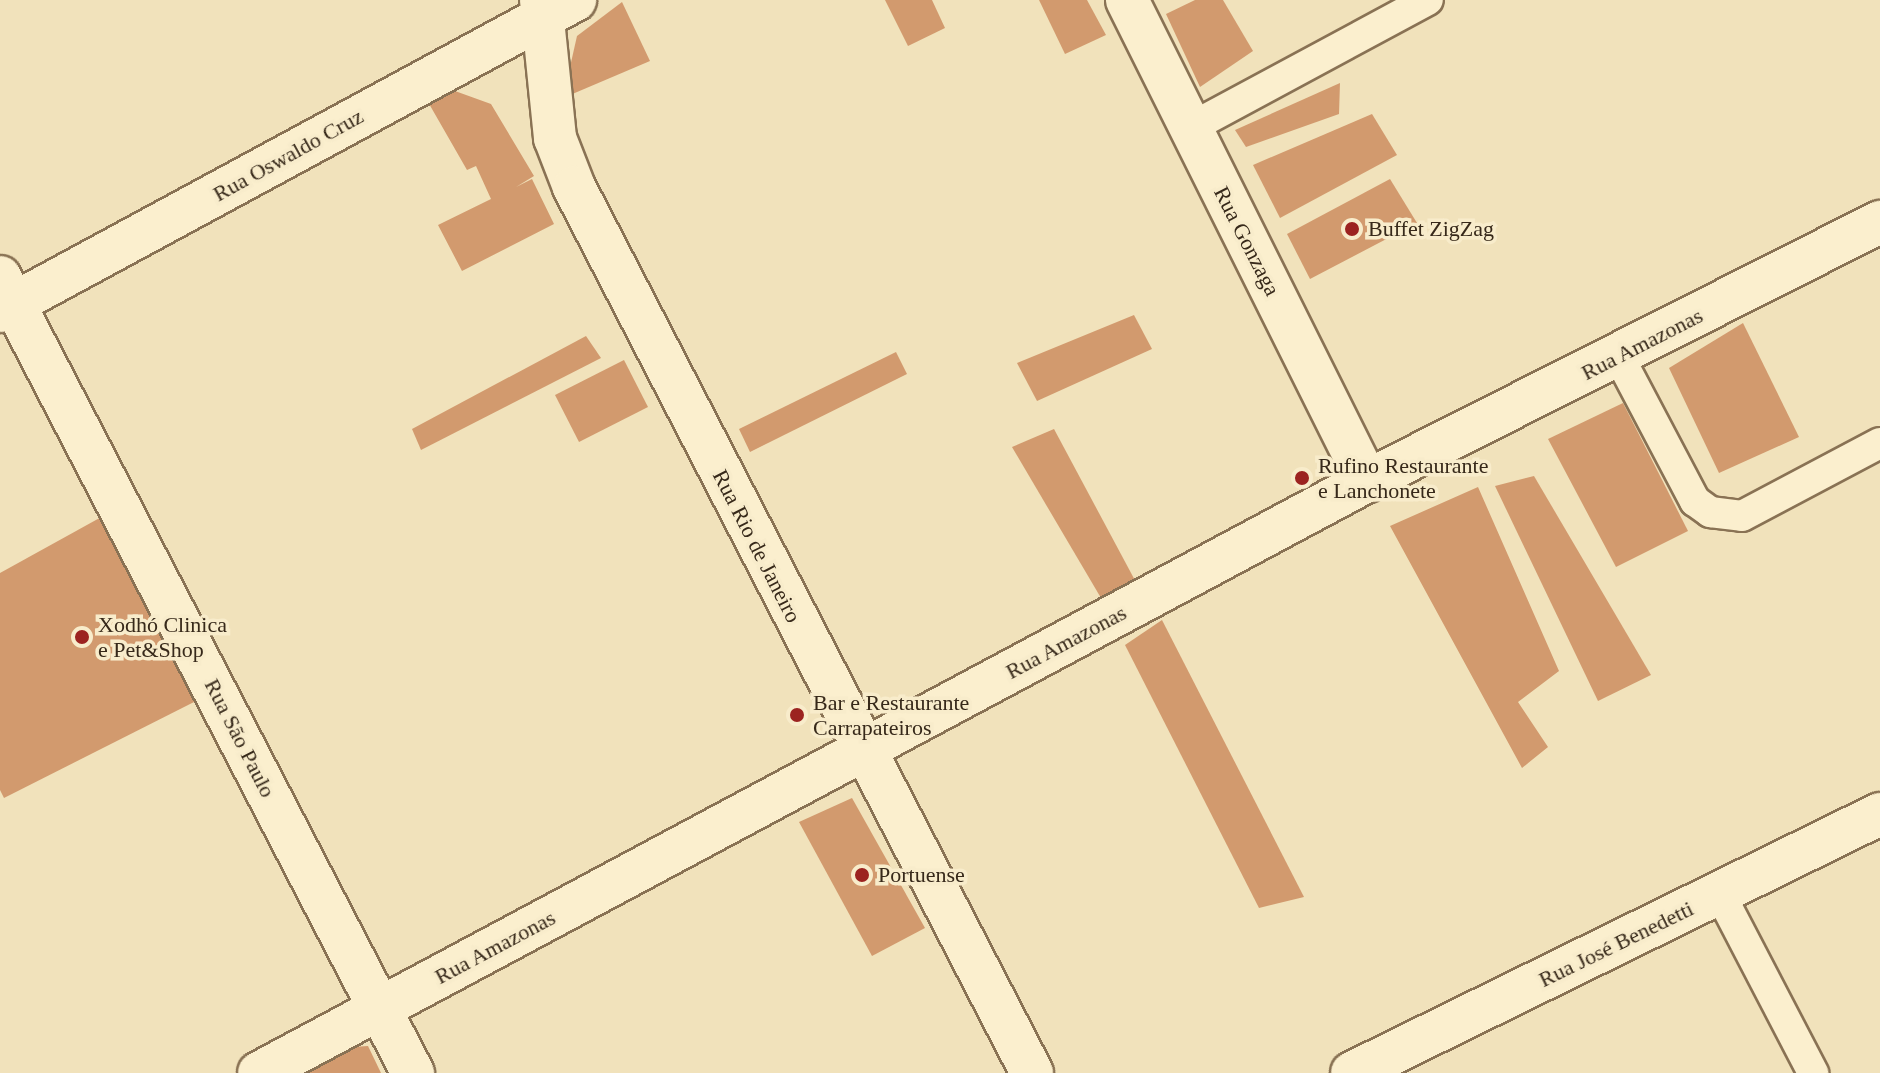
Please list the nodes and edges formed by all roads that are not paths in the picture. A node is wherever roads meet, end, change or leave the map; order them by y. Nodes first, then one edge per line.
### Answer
1 (1127, 0) edge
2 (1428, 0) edge
3 (553, 5) edge
4 (1190, 128) junction
5 (1880, 222) edge
6 (5, 297) edge
7 (1619, 357) junction
8 (1880, 443) edge
9 (1367, 481) junction
10 (862, 751) junction
11 (1880, 814) edge
12 (1720, 894) junction
13 (381, 1009) junction
14 (1370, 1069) edge
15 (259, 1073) edge
16 (413, 1073) edge
17 (1032, 1073) edge
18 (1813, 1073) edge

1 - 4 street, Rua Gonzaga
2 - 4 street
3 - 6 street, Rua Oswaldo Cruz
3 - 10 street, Rua Rio de Janeiro
4 - 9 street, Rua Gonzaga
5 - 7 street, Rua Amazonas
6 - 13 street, Rua São Paulo
7 - 8 street
7 - 9 street, Rua Amazonas
9 - 10 street, Rua Amazonas
10 - 13 street, Rua Amazonas
10 - 17 street, Rua Rio de Janeiro
11 - 12 street, Rua José Benedetti
12 - 14 street, Rua José Benedetti
12 - 18 street
13 - 15 street, Rua Amazonas
13 - 16 street, Rua São Paulo

